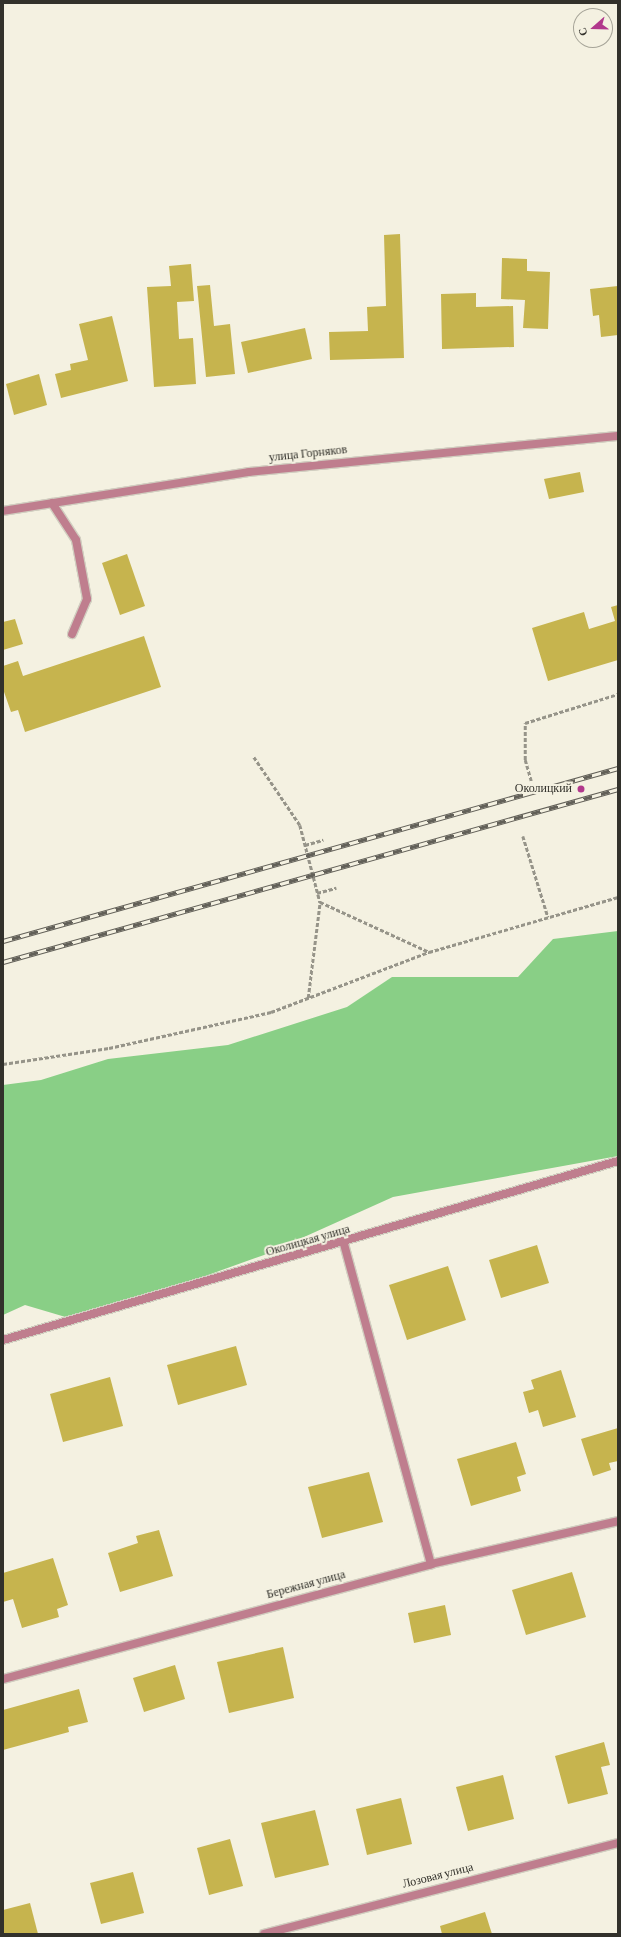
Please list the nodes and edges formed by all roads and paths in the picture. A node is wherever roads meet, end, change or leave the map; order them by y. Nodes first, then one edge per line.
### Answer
1 (618, 436) edge
2 (52, 503) junction
3 (3, 511) edge
4 (72, 634) dead end
5 (618, 694) edge
6 (254, 757) dead end
7 (531, 782) dead end
8 (522, 836) dead end
9 (323, 840) dead end
10 (305, 845) junction
11 (336, 888) dead end
12 (317, 893) junction
13 (618, 897) edge
14 (320, 902) junction
15 (548, 918) junction
16 (429, 952) junction
17 (308, 998) junction
18 (3, 1064) edge
19 (618, 1161) edge
20 (344, 1244) junction
21 (3, 1340) edge
22 (618, 1521) edge
23 (432, 1564) junction
24 (3, 1679) edge
25 (618, 1843) edge
26 (264, 1934) edge

1 - 2 street, улица Горняков
2 - 3 street, улица Горняков
2 - 4 street
5 - 7 path
6 - 10 path
8 - 15 path
9 - 10 path
10 - 12 path
11 - 12 path
12 - 14 path
13 - 15 path
14 - 16 path
14 - 17 path
15 - 16 path
16 - 17 path
17 - 18 path
19 - 20 street, Околицкая улица
20 - 21 street, Околицкая улица
20 - 23 street
22 - 23 street, Бережная улица
23 - 24 street, Бережная улица
25 - 26 street, Лозовая улица

